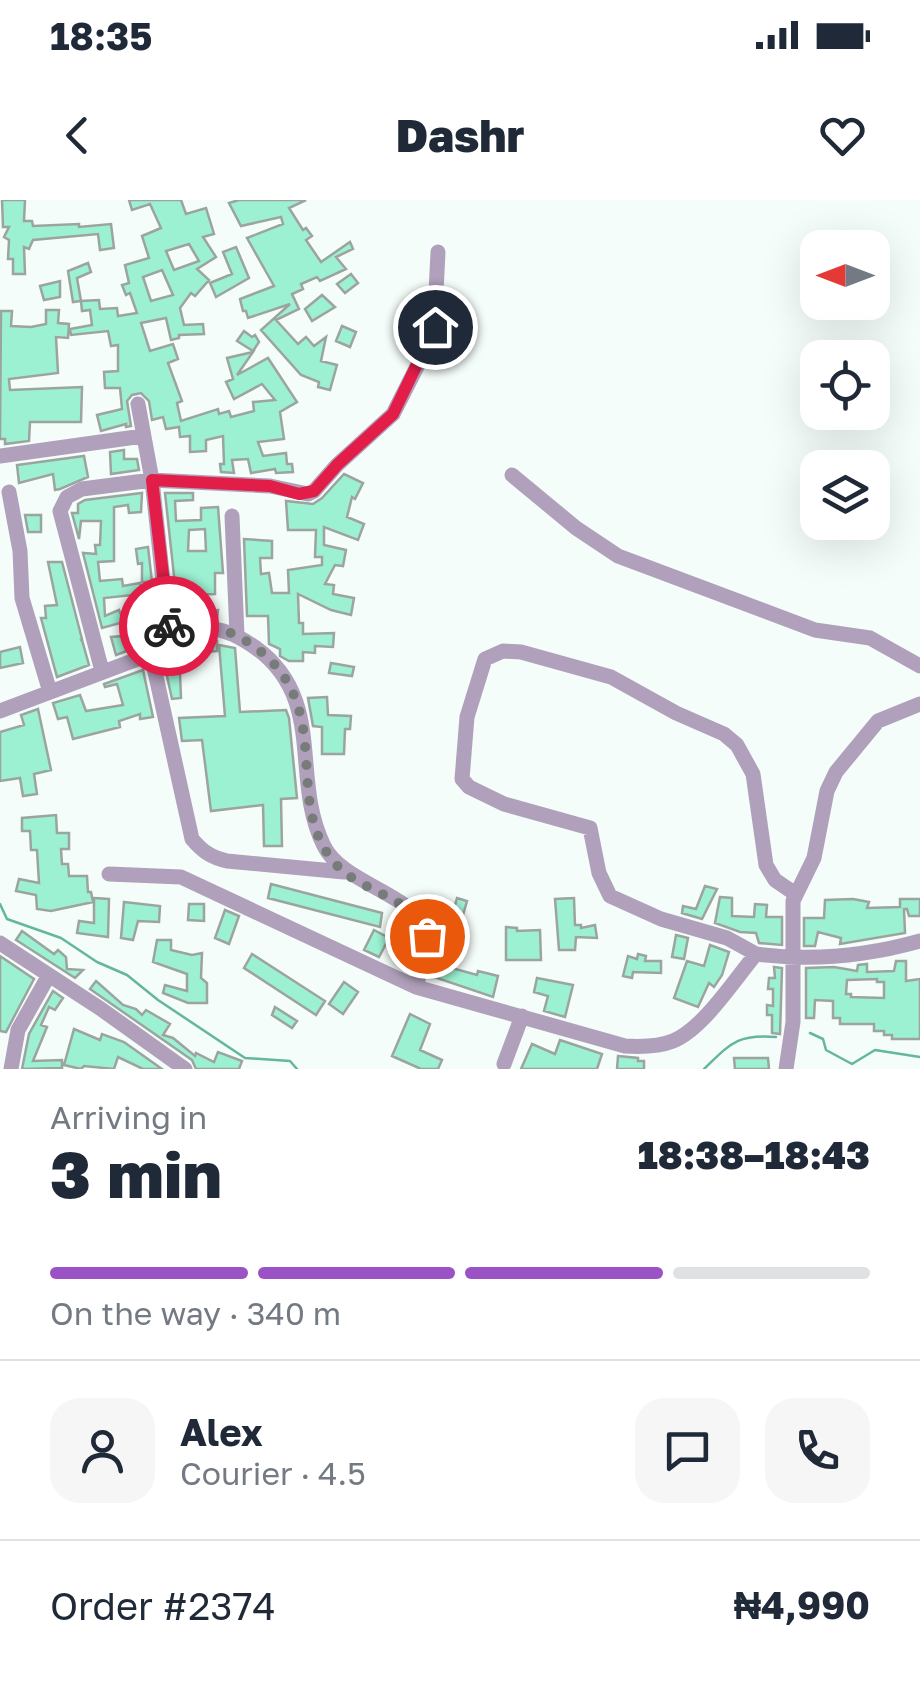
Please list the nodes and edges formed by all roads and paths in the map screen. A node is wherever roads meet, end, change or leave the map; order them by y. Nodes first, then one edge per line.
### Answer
1 (438, 252) dead end
2 (138, 404) dead end
3 (143, 436) junction
4 (0, 456) edge
5 (512, 475) dead end
6 (152, 480) junction
7 (9, 492) dead end
8 (232, 516) dead end
9 (237, 635) junction
10 (170, 636) junction
11 (151, 654) junction
12 (920, 666) edge
13 (102, 672) junction
14 (50, 692) junction
15 (920, 704) edge
16 (0, 710) edge
17 (344, 872) junction
18 (109, 874) dead end
19 (794, 893) junction
20 (920, 941) edge
21 (0, 943) edge
22 (756, 954) junction
23 (794, 959) junction
24 (50, 975) junction
25 (416, 987) junction
26 (522, 1016) junction
27 (504, 1064) dead end
28 (12, 1069) edge
29 (185, 1069) edge
30 (786, 1069) edge

1 - 6 street
2 - 3 street
3 - 4 street
3 - 6 street
5 - 12 street
6 - 10 street
6 - 13 street
7 - 14 street
8 - 9 street
9 - 10 street
9 - 17 street
10 - 11 street
11 - 13 street
11 - 17 street
13 - 14 street
14 - 16 street
15 - 19 street
17 - 25 street
18 - 25 street
19 - 22 street
19 - 23 street
20 - 23 street
21 - 24 street
22 - 23 street
22 - 26 street
23 - 30 street
24 - 28 street
24 - 29 street
25 - 26 street
26 - 27 street

